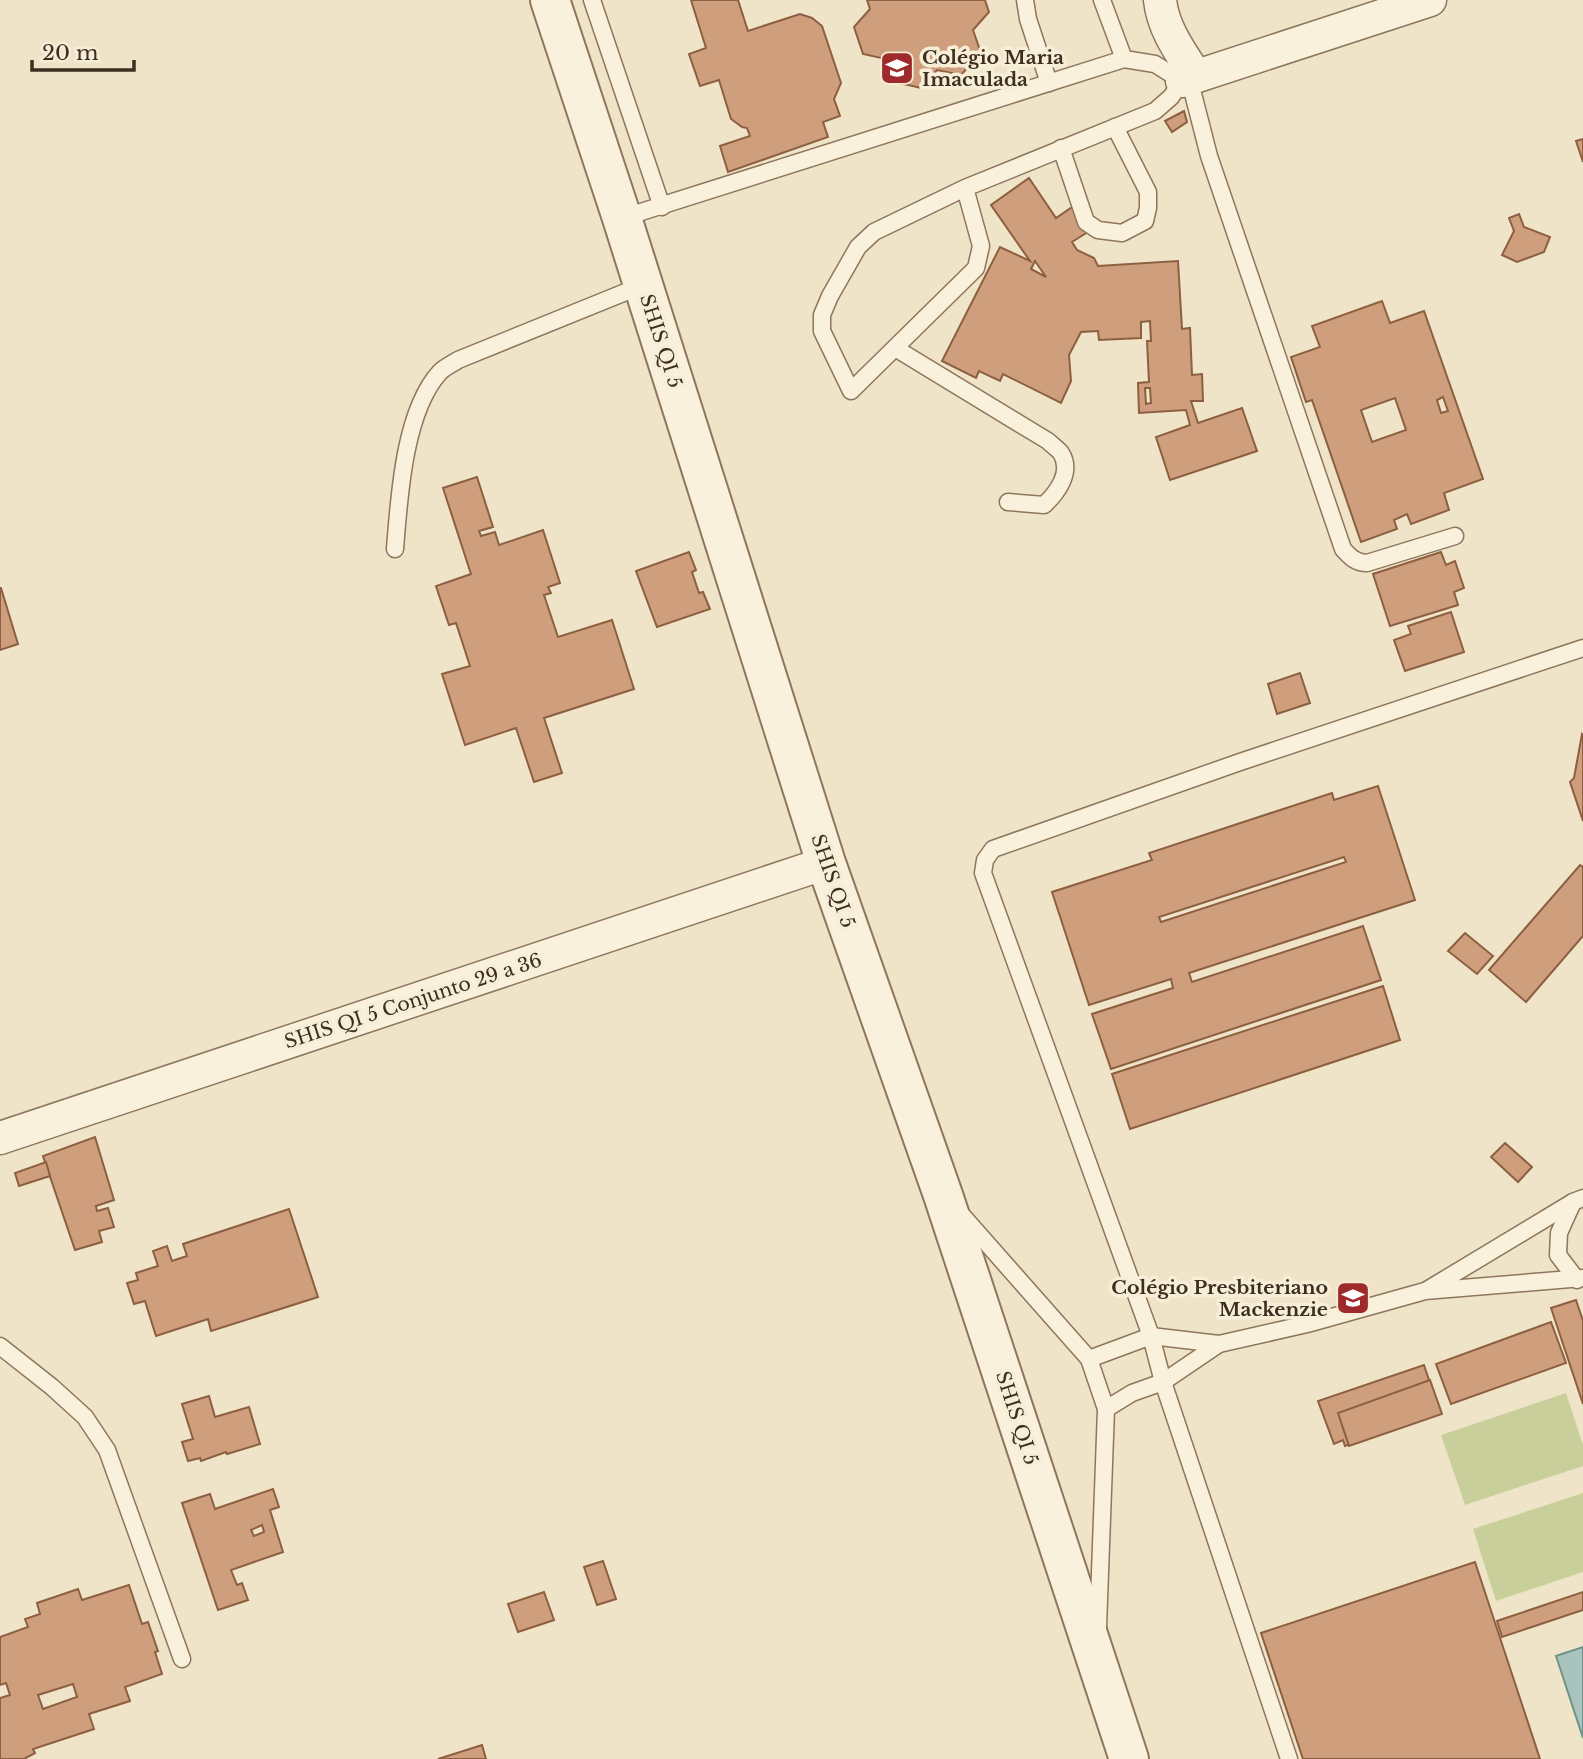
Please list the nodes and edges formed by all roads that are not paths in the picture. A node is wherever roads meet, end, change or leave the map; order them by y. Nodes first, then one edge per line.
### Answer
1 (550, 0) edge
2 (592, 0) edge
3 (1025, 0) edge
4 (1102, 0) edge
5 (1160, 0) edge
6 (1430, 0) edge
7 (1124, 59) junction
8 (1189, 79) junction
9 (1049, 83) junction
10 (1115, 127) junction
11 (1061, 148) junction
12 (965, 188) junction
13 (662, 207) junction
14 (622, 218) junction
15 (643, 285) junction
16 (895, 348) junction
17 (1008, 502) dead end
18 (1455, 536) dead end
19 (395, 549) dead end
20 (1583, 648) edge
21 (826, 863) junction
22 (0, 1138) edge
23 (943, 1195) junction
24 (1578, 1200) edge
25 (1580, 1279) edge
26 (1425, 1291) junction
27 (1151, 1336) junction
28 (1219, 1344) junction
29 (0, 1346) edge
30 (1089, 1359) junction
31 (1163, 1382) junction
32 (1106, 1409) junction
33 (182, 1659) dead end
34 (1096, 1661) junction
35 (1129, 1759) edge
36 (1289, 1759) edge

1 - 14 street, SHIS QI 5
2 - 13 lane
3 - 9 lane
4 - 7 lane
5 - 8 street
6 - 8 street
7 - 8 lane
7 - 9 lane
8 - 10 lane
8 - 18 lane
9 - 13 lane
10 - 11 lane
10 - 11 lane
11 - 12 lane
12 - 16 lane
12 - 16 lane
13 - 14 lane
14 - 15 street, SHIS QI 5
15 - 19 lane
15 - 21 street, SHIS QI 5
16 - 17 lane
20 - 27 lane
21 - 22 street, SHIS QI 5 Conjunto 29 a 36
21 - 23 street, SHIS QI 5
23 - 30 lane
23 - 34 street, SHIS QI 5
24 - 25 lane
24 - 26 lane
25 - 26 lane
26 - 28 lane
27 - 28 lane
27 - 30 lane
27 - 31 lane
28 - 31 lane
29 - 33 lane
30 - 32 lane
31 - 32 lane
31 - 36 lane
32 - 34 lane
34 - 35 street, SHIS QI 5

